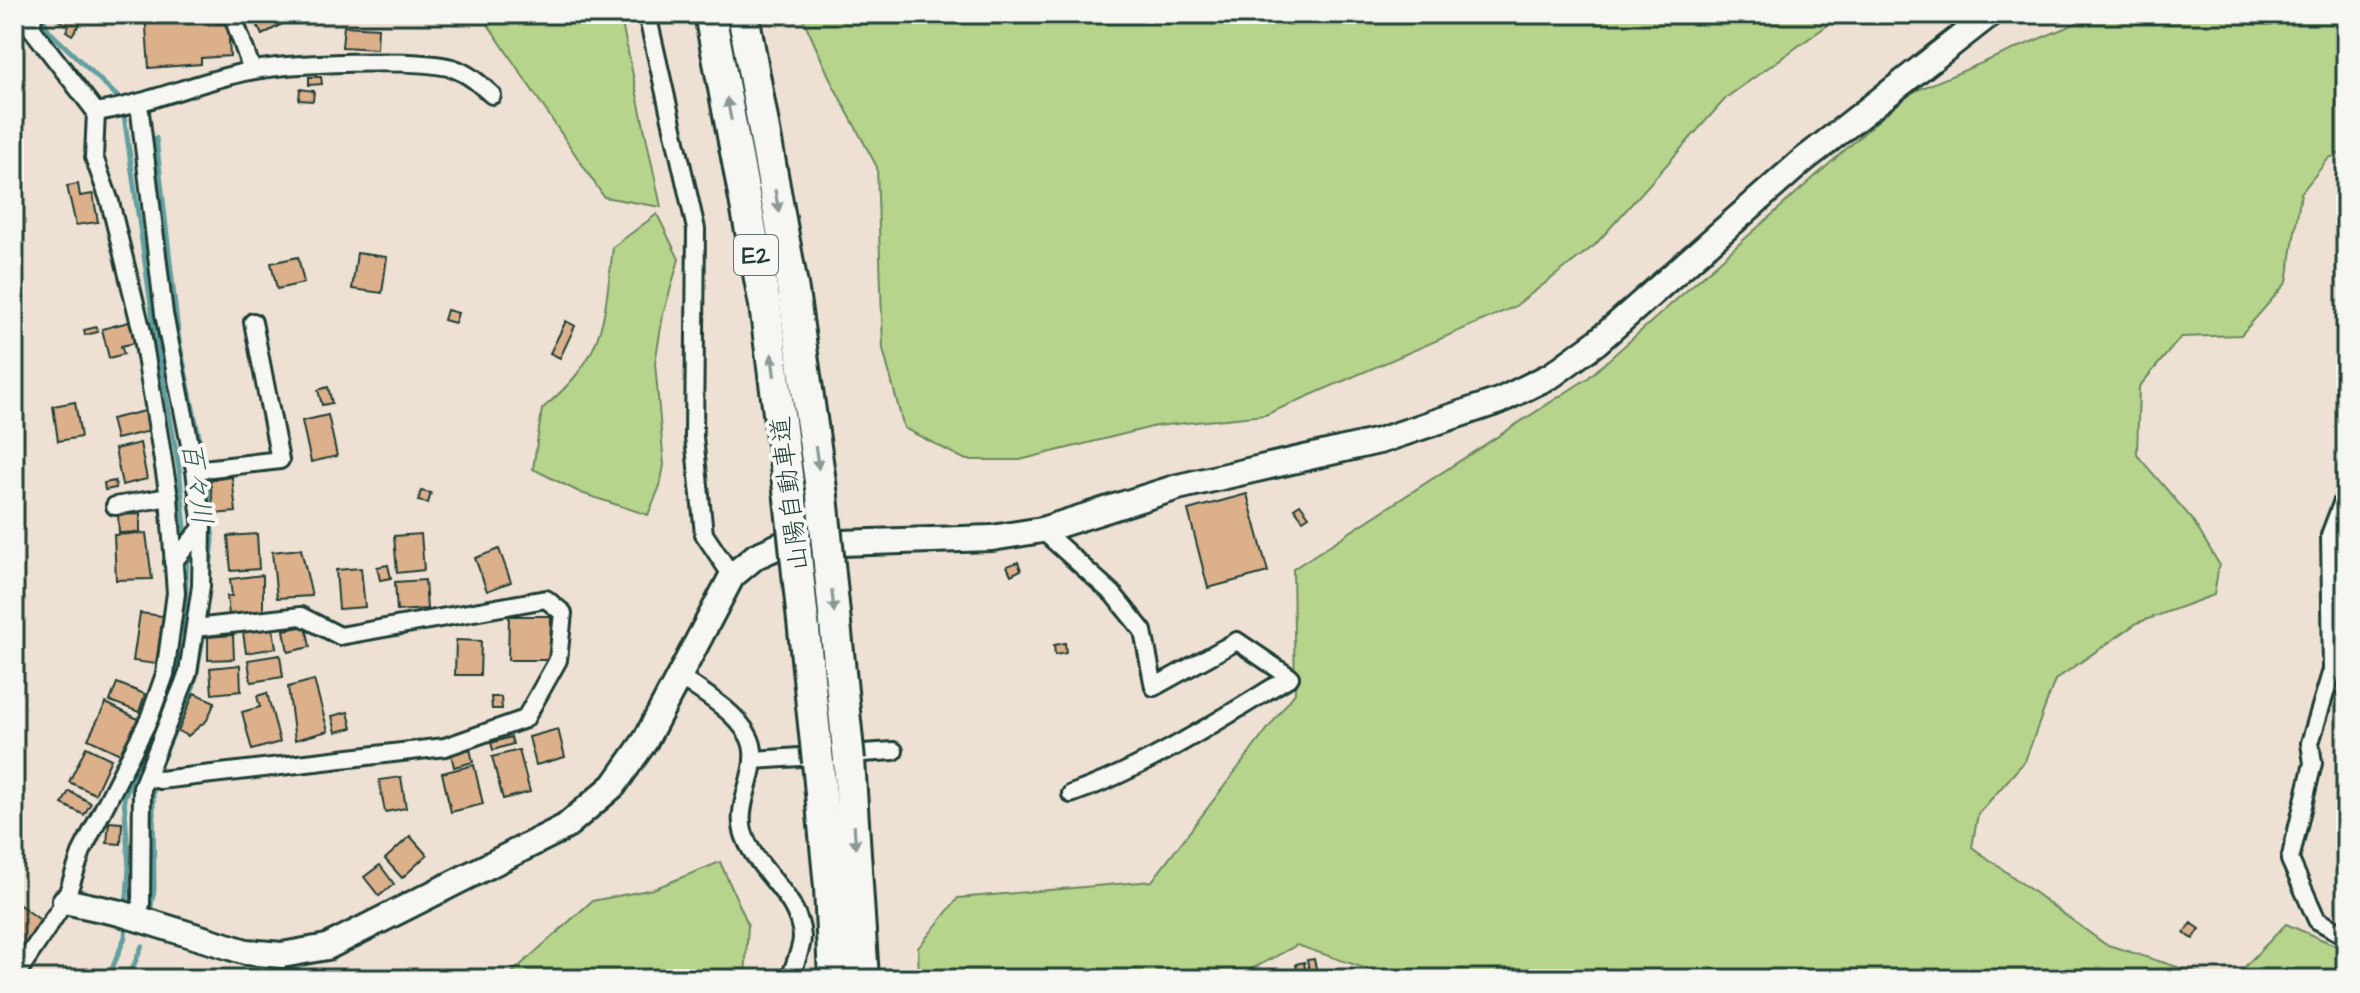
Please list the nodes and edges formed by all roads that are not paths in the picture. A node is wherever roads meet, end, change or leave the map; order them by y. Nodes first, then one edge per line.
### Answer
1 (33, 14) edge
2 (232, 14) edge
3 (647, 14) edge
4 (710, 14) edge
5 (743, 14) edge
6 (1990, 14) edge
7 (252, 70) junction
8 (492, 95) dead end
9 (136, 104) junction
10 (96, 112) junction
11 (253, 322) dead end
12 (166, 329) junction
13 (142, 332) junction
14 (202, 469) junction
15 (2346, 493) edge
16 (169, 497) junction
17 (115, 506) dead end
18 (1042, 530) junction
19 (199, 531) junction
20 (175, 560) junction
21 (732, 576) junction
22 (201, 627) junction
23 (678, 675) junction
24 (894, 751) dead end
25 (753, 760) junction
26 (140, 780) junction
27 (1071, 794) dead end
28 (65, 901) junction
29 (129, 916) junction
30 (2346, 936) edge
31 (14, 978) edge
32 (790, 979) edge
33 (834, 979) edge
34 (863, 979) edge

1 - 10 street
2 - 7 street
3 - 21 street
33 -> 4 highway, 山陽自動車道 / E2, bridge
5 -> 34 highway, 山陽自動車道 / E2, bridge
6 - 18 street
7 - 8 street
7 - 9 street
9 - 10 street
9 - 12 street
10 - 13 street
11 - 14 street
12 - 13 street
12 - 14 street
13 - 16 street
14 - 19 street
15 - 30 street
16 - 17 street
16 - 20 street
18 - 21 street
18 - 27 street
19 - 20 street
19 - 22 street
20 - 26 street
21 - 23 street
22 - 26 street
22 - 26 street
23 - 25 street
23 - 29 street
24 - 25 street
25 - 32 street
26 - 28 street
26 - 29 street
28 - 29 street
28 - 31 street

